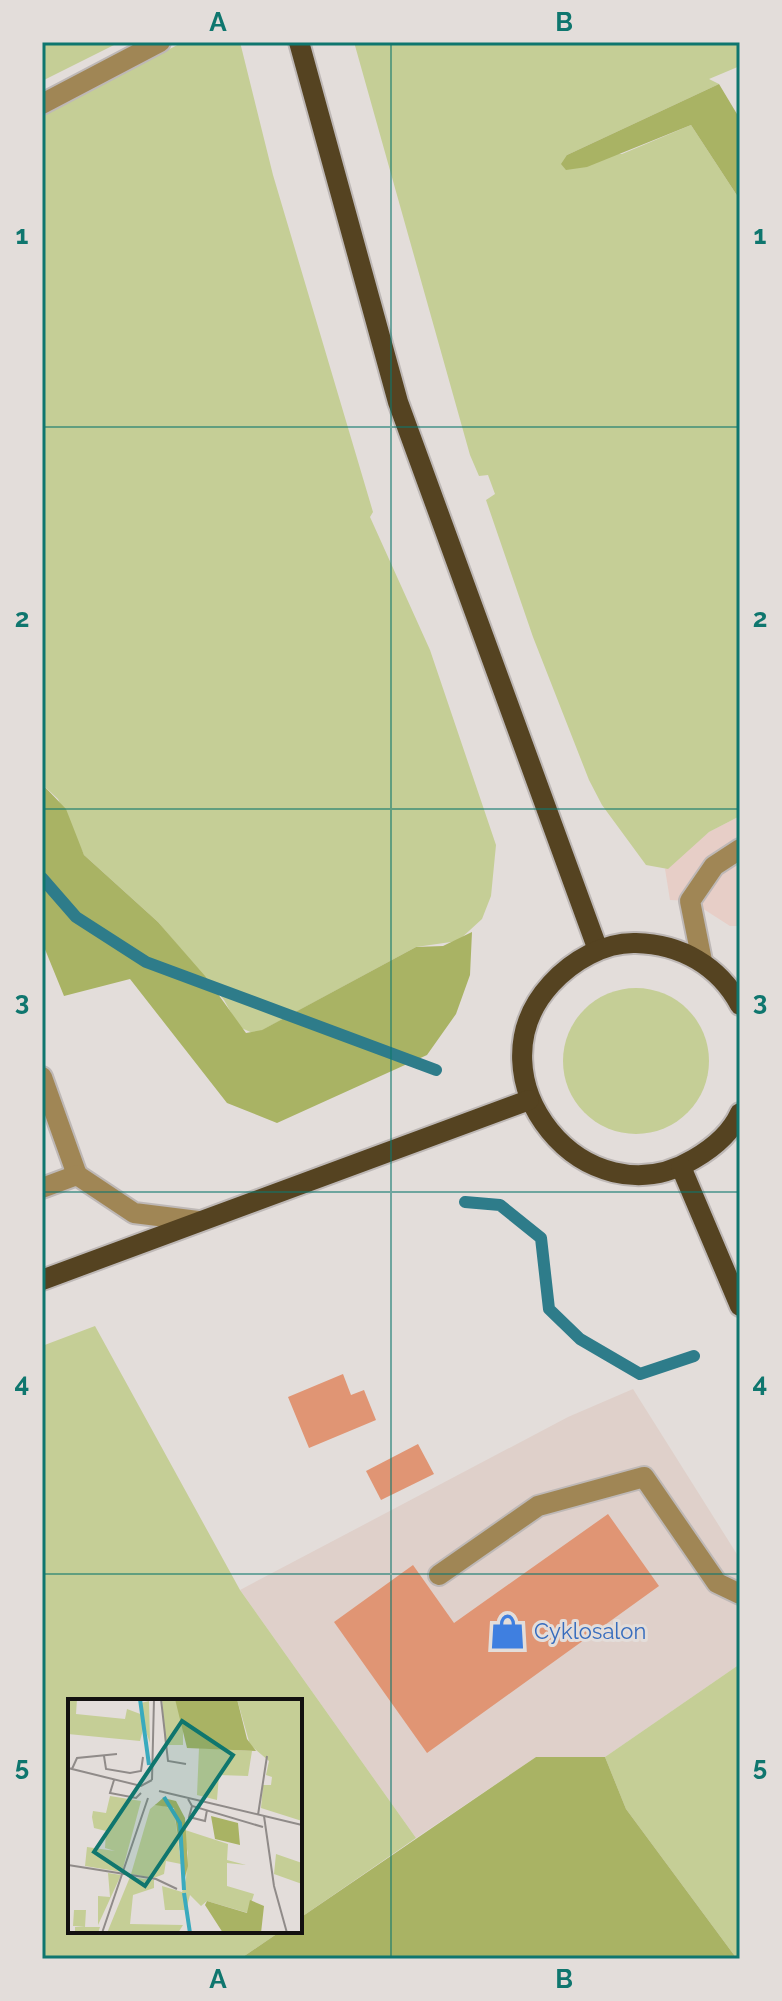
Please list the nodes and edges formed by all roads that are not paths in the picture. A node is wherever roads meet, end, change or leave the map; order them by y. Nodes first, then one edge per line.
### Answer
1 (160, 42) edge
2 (299, 42) edge
3 (42, 104) edge
4 (740, 849) edge
5 (598, 950) junction
6 (702, 961) junction
7 (740, 1005) edge
8 (42, 1077) edge
9 (529, 1100) junction
10 (740, 1113) edge
11 (681, 1167) junction
12 (77, 1175) junction
13 (42, 1188) edge
14 (198, 1221) junction
15 (42, 1280) edge
16 (740, 1306) edge
17 (439, 1575) dead end
18 (740, 1594) edge

1 - 3 lane
2 - 5 main road
4 - 6 lane
5 - 6 main road
5 - 9 main road
6 - 7 main road
8 - 12 lane
9 - 11 main road
9 - 14 main road
10 - 11 main road
11 - 16 main road
12 - 13 lane
12 - 14 lane
14 - 15 main road
17 - 18 lane

